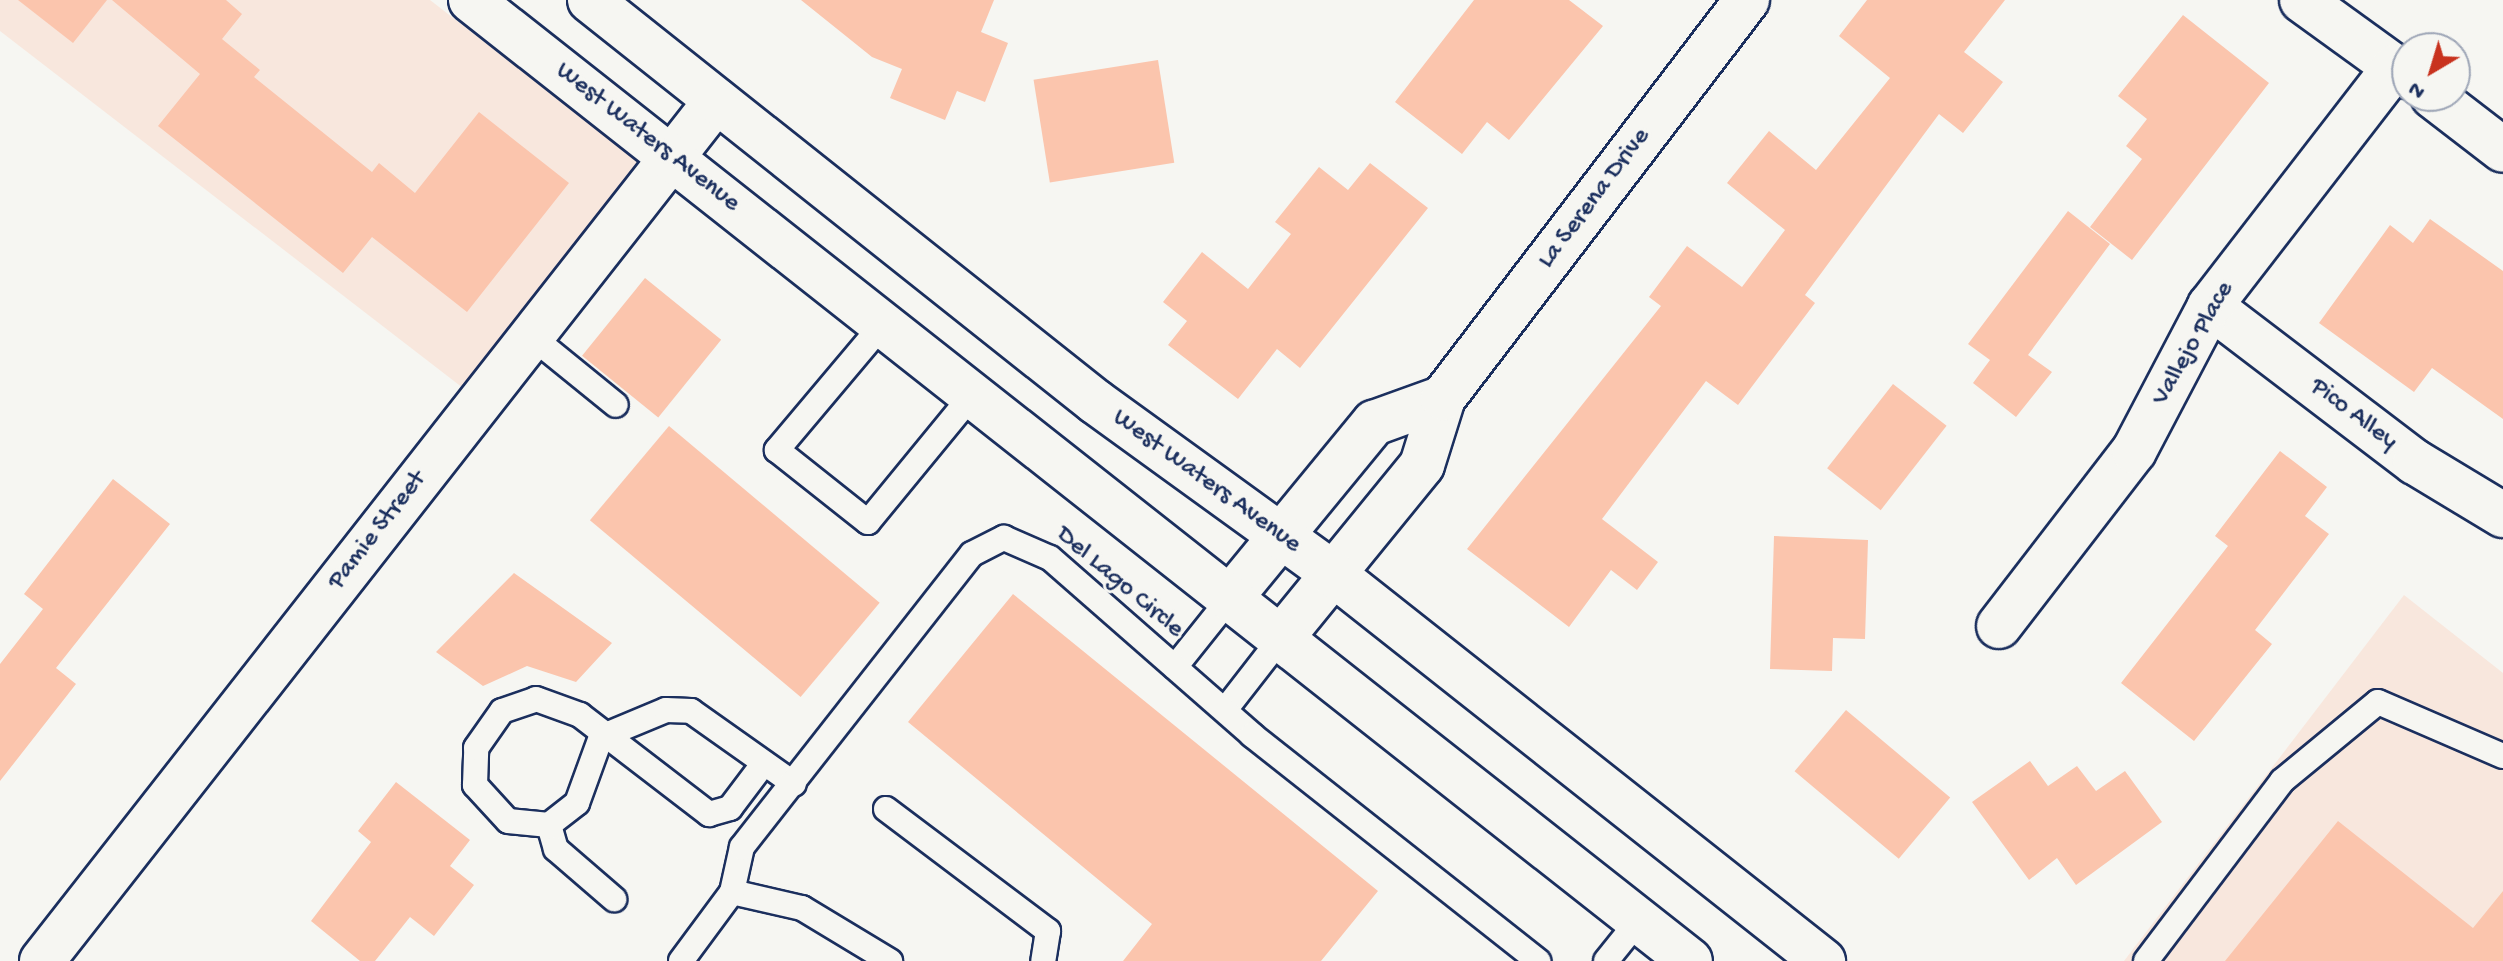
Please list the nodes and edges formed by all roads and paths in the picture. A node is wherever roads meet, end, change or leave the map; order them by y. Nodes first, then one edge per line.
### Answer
1 (471, 0) edge
2 (590, 0) edge
3 (1747, 0) edge
4 (2302, 0) edge
5 (2391, 64) edge
6 (2391, 83) edge
7 (716, 101) junction
8 (2454, 112) edge
9 (2503, 150) edge
10 (671, 156) junction
11 (2210, 306) junction
12 (883, 324) junction
13 (531, 336) junction
14 (973, 394) junction
15 (1443, 398) junction
16 (616, 405) dead end
17 (2503, 515) edge
18 (1278, 534) junction
19 (1332, 573) junction
20 (1230, 598) junction
21 (1999, 626) dead end
22 (1281, 638) junction
23 (1175, 667) junction
24 (1225, 710) junction
25 (601, 737) junction
26 (2503, 756) edge
27 (764, 763) junction
28 (794, 784) junction
29 (886, 809) dead end
30 (549, 825) junction
31 (732, 892) junction
32 (614, 899) dead end
33 (1639, 920) junction
34 (42, 961) edge
35 (681, 961) edge
36 (890, 961) edge
37 (1043, 961) edge
38 (1538, 961) edge
39 (1606, 961) edge
40 (1690, 961) edge
41 (1823, 961) edge
42 (2146, 961) edge

1 - 10 street, West Waters Avenue
2 - 7 street, West Waters Avenue
3 - 15 street, La Serena Drive
4 - 5 street
6 - 11 street, Vallejo Place
7 - 10 street, Pamie Street
7 - 18 street, West Waters Avenue
8 - 9 street
10 - 12 street, West Waters Avenue
10 - 13 street, Pamie Street
11 - 17 street, Pico Alley
11 - 21 street, Vallejo Place
12 - 14 street, West Waters Avenue
12 - 14 lane
13 - 16 lane
13 - 34 street, Pamie Street
14 - 20 street, West Waters Avenue
15 - 18 street
15 - 19 street, La Serena Drive
18 - 19 street, West Waters Avenue
18 - 20 street
19 - 22 street, La Serena Drive
19 - 41 street, West Waters Avenue
20 - 22 street, West Waters Avenue
20 - 23 lane
22 - 24 lane
22 - 33 street, West Waters Avenue
23 - 24 lane, Del Lago Circle
23 - 28 lane, Del Lago Circle
24 - 38 lane, Del Lago Circle
25 - 27 lane
25 - 27 lane
25 - 30 lane
25 - 30 lane
26 - 42 lane
27 - 28 lane
28 - 31 lane, Del Lago Circle
29 - 37 lane
30 - 32 lane
31 - 35 lane, Del Lago Circle
31 - 36 lane
33 - 39 lane
33 - 40 street, West Waters Avenue

